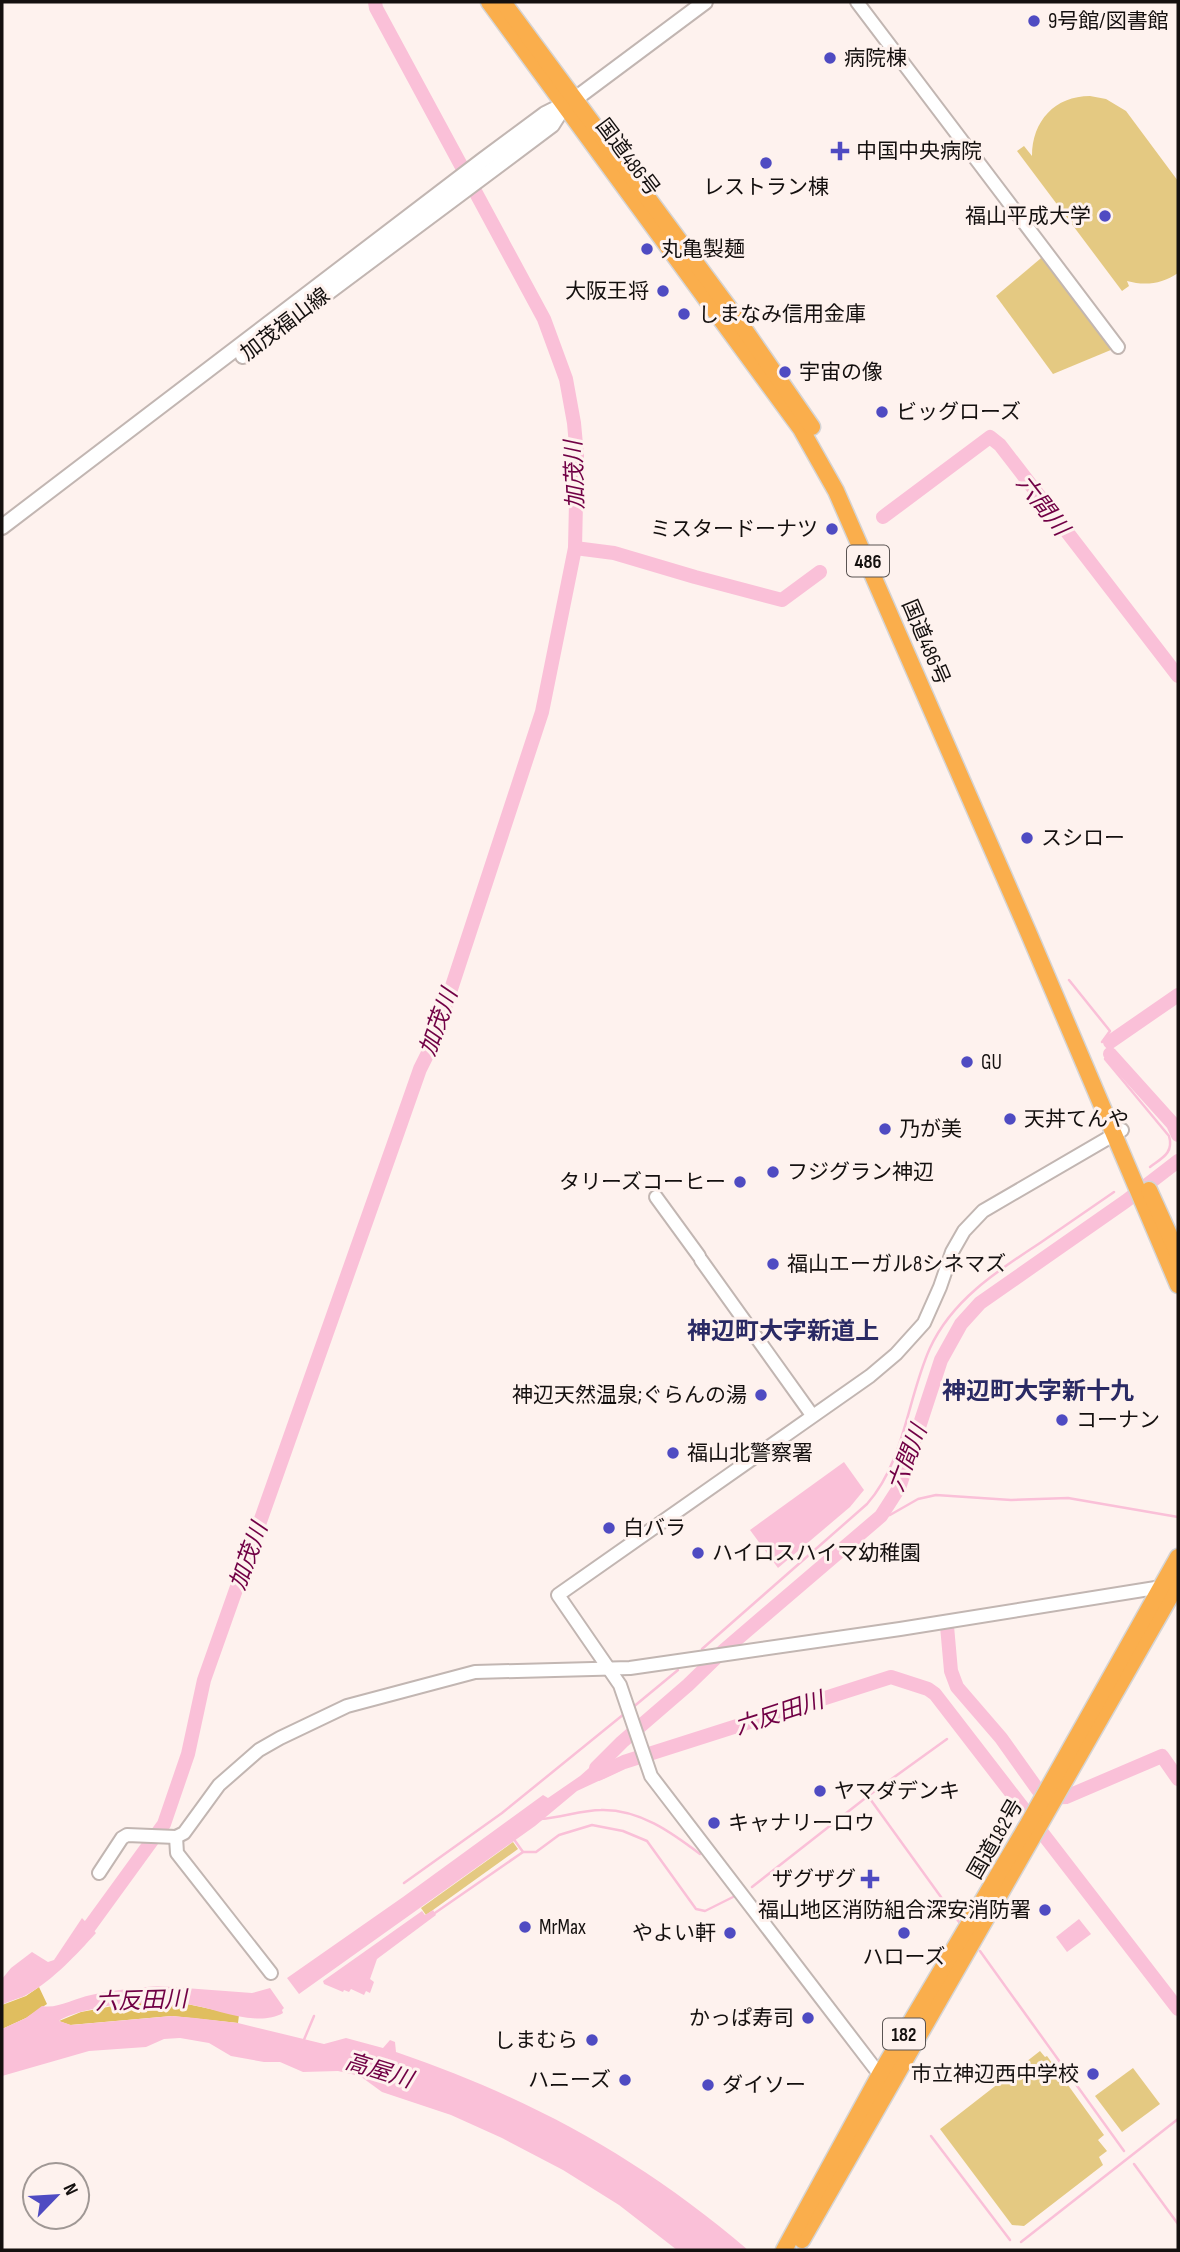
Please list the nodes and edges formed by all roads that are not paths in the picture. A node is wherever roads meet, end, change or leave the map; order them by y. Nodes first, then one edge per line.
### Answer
1 (489, 2) edge
2 (503, 2) edge
3 (705, 2) edge
4 (857, 2) edge
5 (569, 103) junction
6 (451, 192) junction
7 (1118, 346) dead end
8 (2, 527) edge
9 (2, 538) edge
10 (1118, 1132) junction
11 (1142, 1187) junction
12 (656, 1197) dead end
13 (1178, 1254) edge
14 (1178, 1285) edge
15 (812, 1415) junction
16 (1178, 1557) edge
17 (1174, 1584) edge
18 (608, 1668) junction
19 (175, 1837) junction
20 (99, 1873) dead end
21 (271, 1973) dead end
22 (885, 2081) junction
23 (784, 2250) edge
24 (796, 2250) edge

1 - 5 highway, 国道486号 / 486
2 - 5 highway, 国道486号 / 486
3 - 5 main road, 加茂福山線
4 - 7 street
5 - 6 main road, 加茂福山線
5 - 10 highway, 国道486号 / 486
6 - 8 main road, 加茂福山線
6 - 9 main road, 加茂福山線
10 - 11 highway, 国道486号 / 486
10 - 15 street
11 - 13 highway, 国道486号 / 486
11 - 14 highway, 国道486号 / 486
12 - 15 street
15 - 18 street
16 - 17 highway, 国道182号 / 182
17 - 18 street
17 - 22 highway, 国道182号 / 182
18 - 19 street
18 - 22 street
19 - 20 street
19 - 21 street
22 - 23 highway, 国道182号 / 182
22 - 24 highway, 国道182号 / 182

